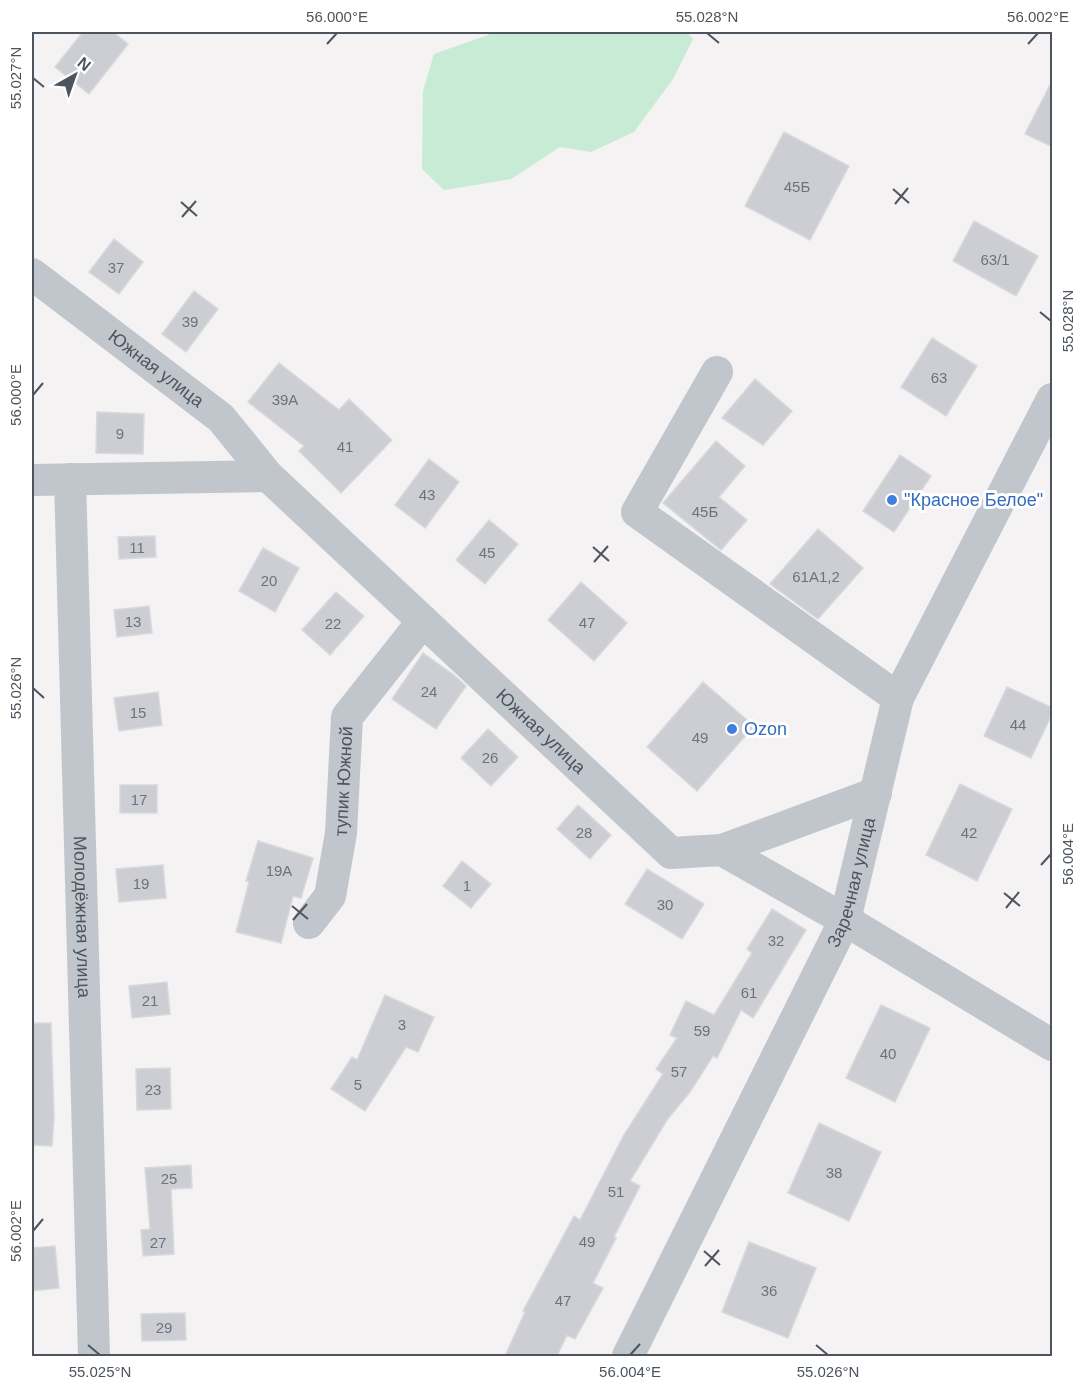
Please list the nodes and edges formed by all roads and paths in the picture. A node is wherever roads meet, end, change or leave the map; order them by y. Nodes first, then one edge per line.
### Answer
1 (32, 274) edge
2 (717, 372) dead end
3 (1053, 399) edge
4 (268, 476) junction
5 (70, 478) junction
6 (32, 480) edge
7 (423, 621) junction
8 (898, 698) junction
9 (876, 793) junction
10 (722, 850) junction
11 (845, 920) junction
12 (309, 923) dead end
13 (1053, 1045) edge
14 (94, 1356) edge
15 (628, 1356) edge

1 - 4 street, Южная улица
2 - 8 street
3 - 8 street, Заречная улица
4 - 5 street
4 - 7 street, Южная улица
5 - 6 street
5 - 14 street, Молодёжная улица
7 - 10 street, Южная улица
7 - 12 street, тупик Южной
8 - 9 street, Заречная улица
9 - 10 street, Южная улица
9 - 11 street, Заречная улица
10 - 11 street
11 - 13 street
11 - 15 street, Заречная улица

